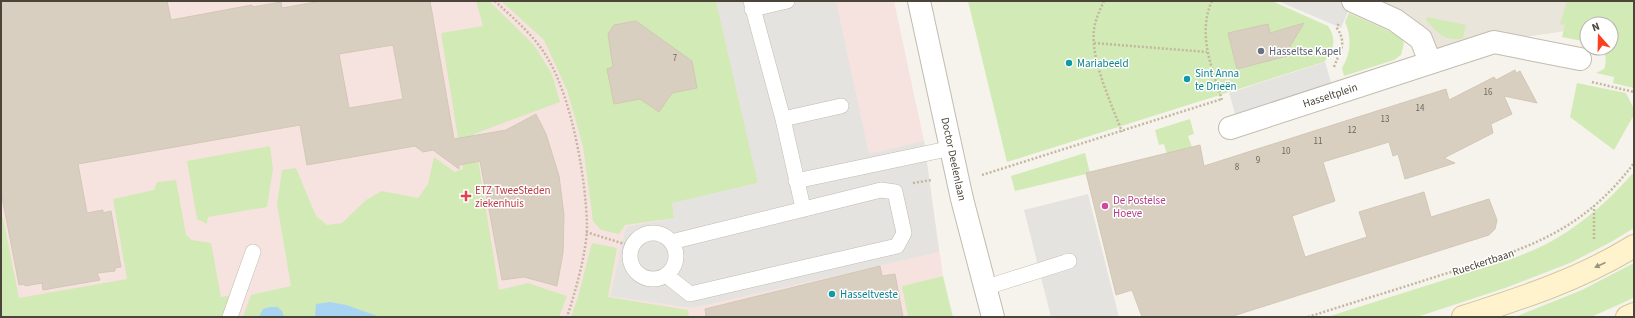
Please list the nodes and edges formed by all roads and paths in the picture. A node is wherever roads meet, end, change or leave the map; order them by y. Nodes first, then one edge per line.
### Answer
1 (495, 1) edge
2 (787, 1) edge
3 (919, 1) edge
4 (1104, 1) edge
5 (1212, 1) edge
6 (1352, 1) edge
7 (751, 5) edge
8 (1340, 21) dead end
9 (1094, 43) junction
10 (1207, 52) junction
11 (1580, 59) joint
12 (1430, 62) junction
13 (1342, 91) junction
14 (1634, 92) edge
15 (1222, 99) junction
16 (841, 106) dead end
17 (783, 119) junction
18 (1230, 128) joint
19 (1122, 132) junction
20 (952, 148) junction
21 (1634, 163) edge
22 (958, 177) junction
23 (796, 181) junction
24 (894, 192) junction
25 (1594, 206) junction
26 (803, 208) junction
27 (586, 232) junction
28 (671, 242) junction
29 (631, 246) junction
30 (1634, 246) edge
31 (253, 252) dead end
32 (1069, 261) dead end
33 (1594, 268) junction
34 (666, 275) junction
35 (984, 288) junction
36 (1634, 314) edge
37 (230, 317) edge
38 (567, 317) edge
39 (992, 317) edge
40 (1308, 317) edge
41 (1463, 317) edge
42 (1626, 317) edge

1 - 27 path
2 - 7 lane
3 - 20 street, Doctor Deelenlaan
4 - 9 path
5 - 10 path
6 - 12 street
7 - 17 lane
8 - 13 path
9 - 10 path
9 - 19 path
10 - 15 path
11 - 12 street, Hasseltplein
11 - 14 path
12 - 13 street, Hasseltplein
13 - 18 street, Hasseltplein
15 - 18 path
15 - 19 path
16 - 17 lane
17 - 23 lane
19 - 22 path
20 - 22 street, Doctor Deelenlaan
20 - 23 lane
21 - 25 path, Rueckertbaan
22 - 24 path
22 - 35 street, Doctor Deelenlaan
23 - 26 lane
24 - 26 lane
24 - 34 lane
25 - 33 path
25 - 40 path, Rueckertbaan
26 - 28 lane
27 - 29 path
27 - 38 path
28 - 29 lane
28 - 34 lane
29 - 34 lane
30 -> 33 main road
31 - 37 lane
32 - 35 lane
33 - 41 main road
35 - 39 street, Doctor Deelenlaan
36 - 42 main road

